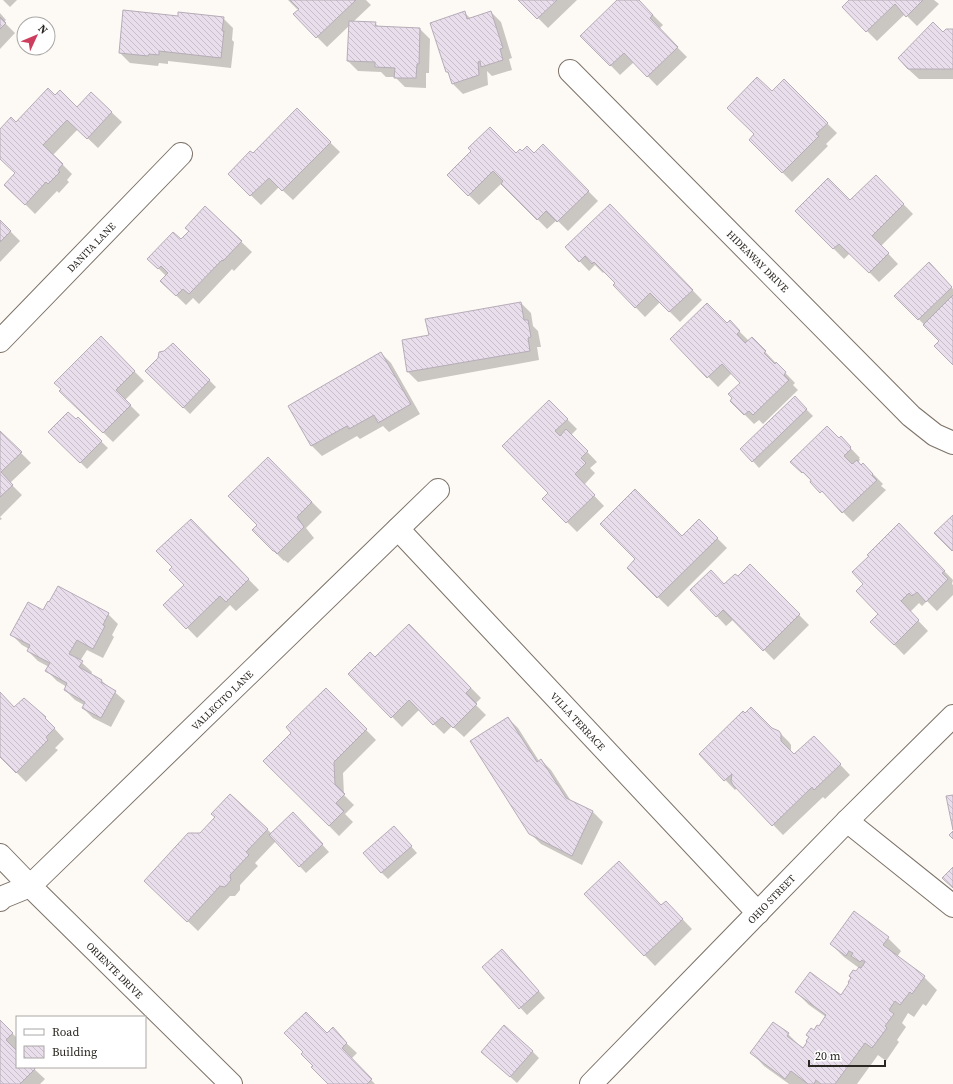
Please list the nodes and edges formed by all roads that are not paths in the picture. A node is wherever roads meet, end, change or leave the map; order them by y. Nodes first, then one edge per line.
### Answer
1 (570, 71) dead end
2 (182, 154) dead end
3 (0, 341) edge
4 (953, 443) edge
5 (438, 490) dead end
6 (398, 529) junction
7 (953, 716) edge
8 (847, 821) junction
9 (0, 855) edge
10 (30, 886) junction
11 (0, 900) edge
12 (953, 906) edge
13 (758, 913) junction
14 (231, 1084) edge
15 (591, 1084) edge

1 - 4 street, HIDEAWAY DRIVE
2 - 3 street, DANITA LANE
5 - 6 street, VALLECITO LANE
6 - 10 street, VALLECITO LANE
6 - 13 street, VILLA TERRACE
7 - 8 street, OHIO STREET
8 - 12 street
8 - 13 street, OHIO STREET
9 - 10 street, ORIENTE DRIVE
10 - 11 street, VALLECITO LANE
10 - 14 street, ORIENTE DRIVE
13 - 15 street, OHIO STREET

